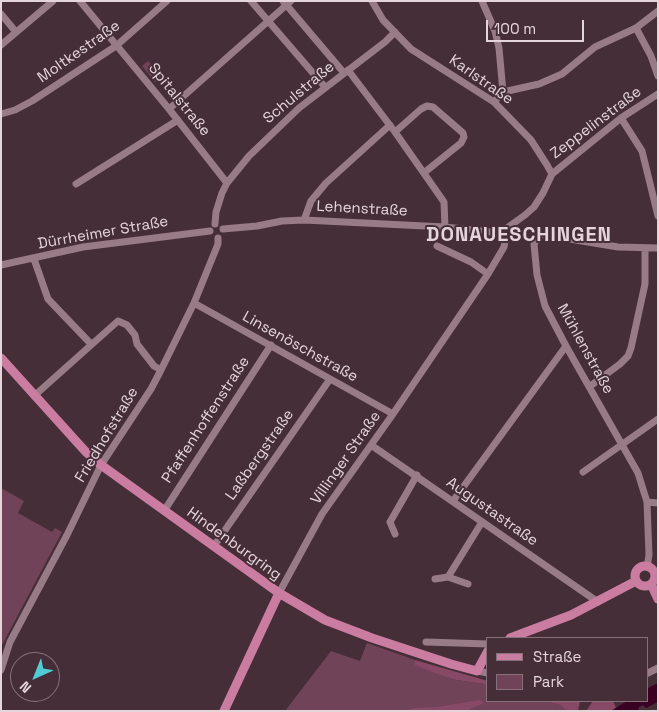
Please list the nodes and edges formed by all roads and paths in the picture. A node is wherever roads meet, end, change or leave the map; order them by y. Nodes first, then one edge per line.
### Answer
1 (53, 1) edge
2 (80, 1) edge
3 (166, 1) edge
4 (251, 1) edge
5 (372, 1) edge
6 (482, 1) edge
7 (286, 2) edge
8 (658, 11) edge
9 (1, 14) edge
10 (268, 20) junction
11 (636, 28) junction
12 (16, 32) junction
13 (395, 32) junction
14 (1, 44) edge
15 (116, 46) junction
16 (346, 72) junction
17 (658, 76) edge
18 (325, 87) junction
19 (503, 92) junction
20 (658, 94) edge
21 (494, 102) junction
22 (169, 109) junction
23 (1, 114) edge
24 (621, 118) junction
25 (178, 120) junction
26 (390, 125) junction
27 (395, 132) junction
28 (424, 172) junction
29 (552, 174) junction
30 (227, 183) junction
31 (76, 184) dead end
32 (658, 216) edge
33 (304, 220) junction
34 (215, 224) junction
35 (445, 227) junction
36 (223, 229) junction
37 (210, 231) junction
38 (500, 233) junction
39 (218, 238) junction
40 (437, 246) dead end
41 (658, 248) edge
42 (646, 249) junction
43 (34, 259) junction
44 (1, 265) edge
45 (488, 274) junction
46 (194, 303) junction
47 (91, 344) junction
48 (272, 345) junction
49 (566, 346) junction
50 (1, 358) edge
51 (161, 370) junction
52 (330, 379) junction
53 (589, 386) junction
54 (34, 396) junction
55 (393, 414) junction
56 (658, 419) edge
57 (622, 444) junction
58 (371, 445) junction
59 (101, 465) junction
60 (583, 472) dead end
61 (416, 475) junction
62 (453, 501) junction
63 (647, 502) junction
64 (658, 503) edge
65 (164, 511) junction
66 (482, 522) junction
67 (395, 534) dead end
68 (214, 546) junction
69 (647, 567) junction
70 (448, 577) junction
71 (435, 579) dead end
72 (636, 581) junction
73 (468, 584) dead end
74 (650, 584) junction
75 (279, 593) junction
76 (658, 599) edge
77 (598, 602) junction
78 (513, 637) edge
79 (426, 642) dead end
80 (487, 644) edge
81 (487, 653) edge
82 (1, 670) edge
83 (477, 671) junction
84 (487, 673) edge
85 (224, 711) edge

1 - 12 street
2 - 15 street, Spitalstraße
3 - 15 street, Moltkestraße
4 - 10 street
5 - 13 street, Karlstraße
6 - 19 street
7 - 10 street
7 - 16 street
8 - 11 street
9 - 12 street
10 - 18 street
10 - 22 street
11 - 17 street
11 - 19 street
12 - 14 street
13 - 16 street, Schulstraße
13 - 21 street, Karlstraße
15 - 22 street, Spitalstraße
15 - 23 street, Moltkestraße
16 - 18 street, Schulstraße
16 - 26 street
18 - 30 street, Schulstraße
19 - 21 street
20 - 24 street, Zeppelinstraße
21 - 29 street, Karlstraße
22 - 25 street, Spitalstraße
24 - 29 street, Zeppelinstraße
24 - 32 street
25 - 30 street, Spitalstraße
25 - 31 street
26 - 27 street
26 - 33 street
27 - 28 street
27 - 28 street
28 - 35 street
29 - 38 street
30 - 34 street
33 - 35 street, Lehenstraße
33 - 36 street, Lehenstraße
34 - 36 street
34 - 37 street
35 - 38 street, Lehenstraße
36 - 39 street
37 - 39 street
37 - 43 street, Dürrheimer Straße
38 - 45 street, Villinger Straße
39 - 46 street, Friedhofstraße
40 - 45 street
41 - 42 street
42 - 49 street, Mühlenstraße
42 - 53 street
43 - 44 street, Dürrheimer Straße
43 - 47 street
45 - 55 street, Villinger Straße
46 - 48 street, Linsenöschstraße
46 - 51 street, Friedhofstraße
47 - 51 street
47 - 54 street
48 - 52 street, Linsenöschstraße
48 - 65 street, Pfaffenhoffenstraße
49 - 53 street, Mühlenstraße
49 - 62 street
50 - 54 main road, Hindenburgring
51 - 59 street, Friedhofstraße
52 - 55 street, Linsenöschstraße
52 - 68 street, Laßbergstraße
53 - 57 street, Mühlenstraße
54 - 59 main road, Hindenburgring
55 - 58 street, Villinger Straße
56 - 57 street
57 - 60 street
57 - 63 street, Mühlenstraße
58 - 61 street, Augustastraße
58 - 75 street, Villinger Straße
59 - 65 main road, Hindenburgring
59 - 82 street, Friedhofstraße
61 - 62 street, Augustastraße
61 - 67 street
62 - 66 street, Augustastraße
63 - 64 street
63 - 69 street, Mühlenstraße
65 - 68 main road, Hindenburgring
66 - 70 street
66 - 77 street, Augustastraße
68 - 75 main road, Hindenburgring
69 - 72 main road
69 - 74 main road
70 - 71 street
70 - 73 street
72 - 74 main road
72 - 77 main road
74 - 76 main road
75 - 83 main road, Hindenburgring
75 - 85 main road, Villinger Straße
77 - 78 main road
79 - 80 street
81 - 83 main road
83 - 84 street

